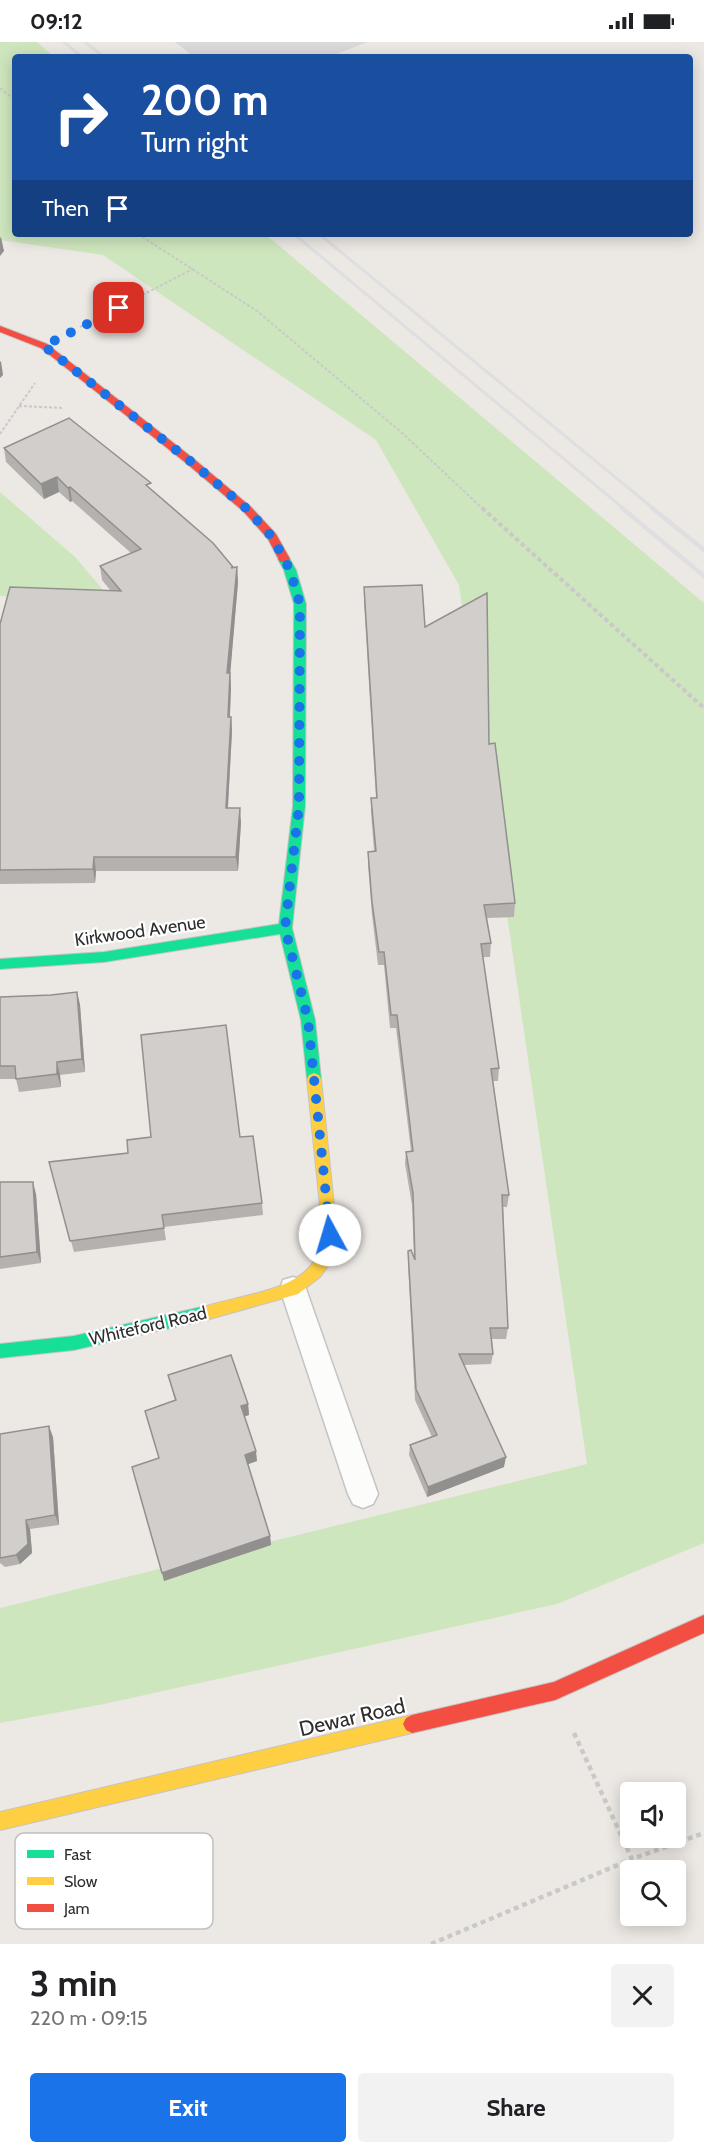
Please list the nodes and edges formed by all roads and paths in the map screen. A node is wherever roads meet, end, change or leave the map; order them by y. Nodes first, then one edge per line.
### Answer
1 (143, 237) edge
2 (194, 269) junction
3 (0, 328) edge
4 (44, 346) junction
5 (0, 434) edge
6 (704, 708) edge
7 (285, 928) junction
8 (0, 964) edge
9 (294, 1289) junction
10 (0, 1351) edge
11 (363, 1494) dead end
12 (704, 1624) edge
13 (555, 1691) junction
14 (0, 1821) edge
15 (704, 1833) edge
16 (632, 1859) junction
17 (431, 1944) edge

1 - 2 path
2 - 4 path
2 - 6 path
3 - 4 street, Whiteford Road
4 - 5 path
4 - 7 street, Whiteford Road
7 - 8 street, Kirkwood Avenue
7 - 9 street, Whiteford Road
9 - 10 street, Whiteford Road
9 - 11 lane
12 - 13 street, Dewar Road
13 - 14 street, Dewar Road
13 - 16 path
15 - 16 path
16 - 17 path

